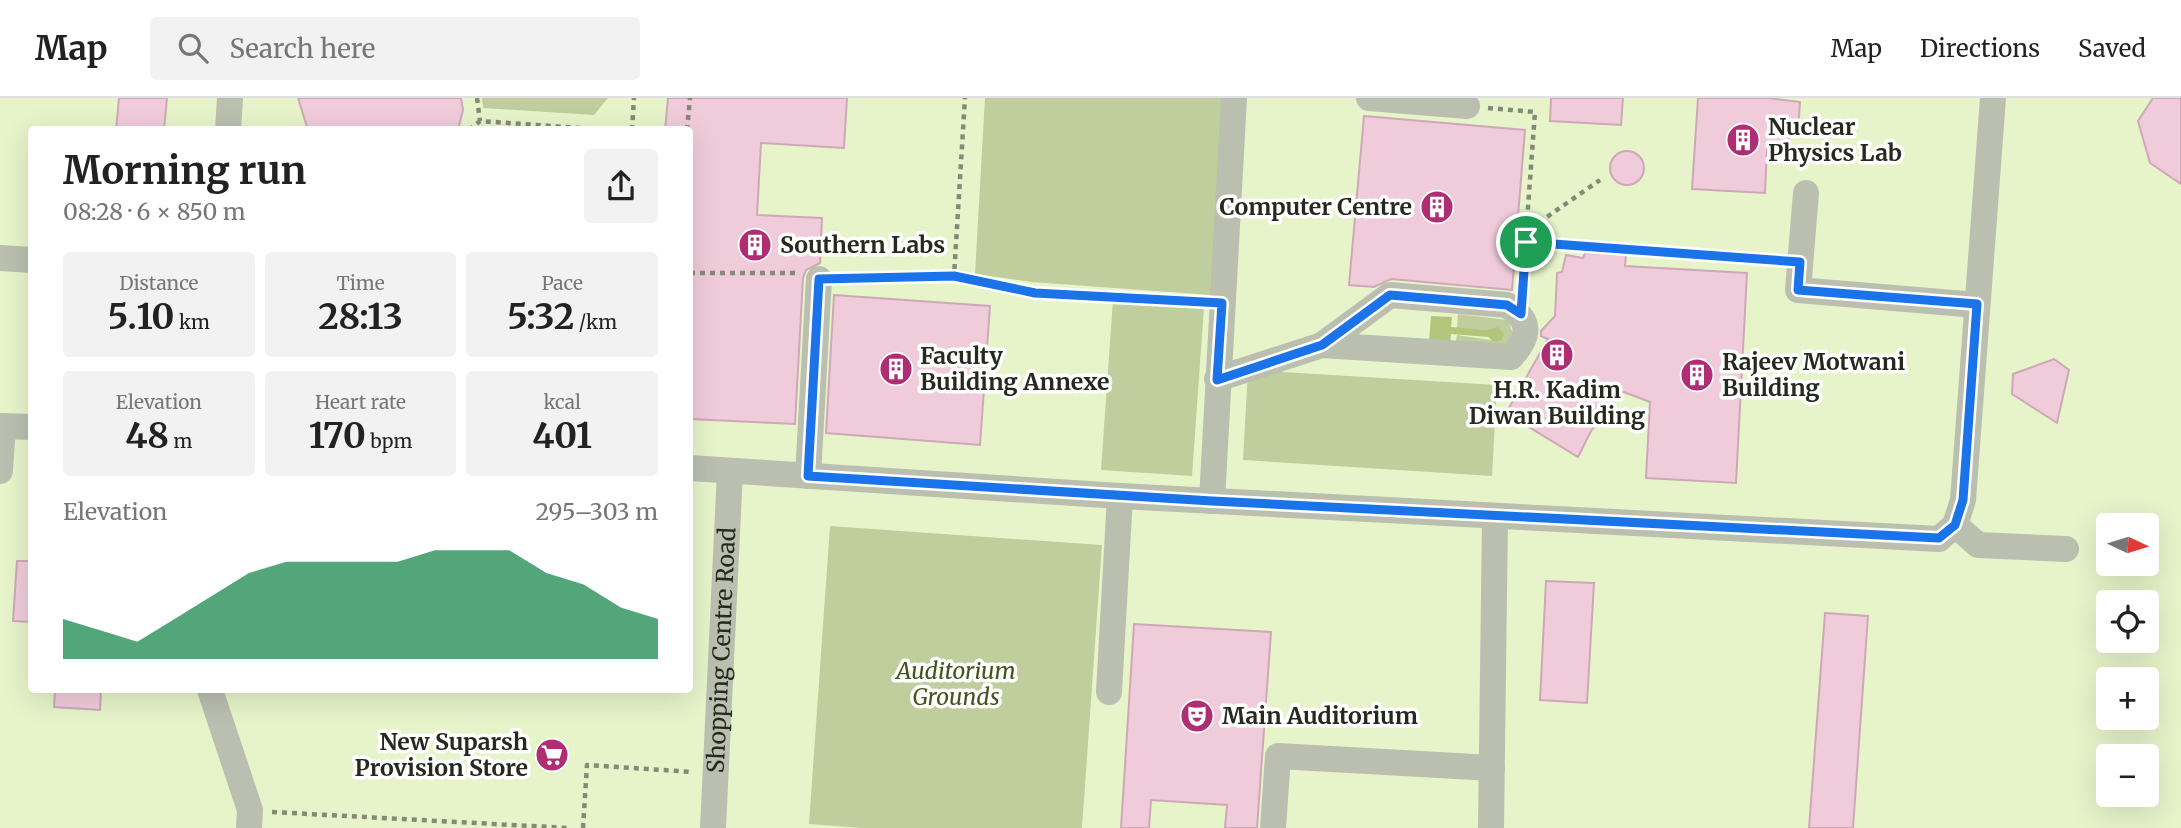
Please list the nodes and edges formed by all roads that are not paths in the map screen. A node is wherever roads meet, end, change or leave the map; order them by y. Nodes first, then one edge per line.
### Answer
1 (230, 98) edge
2 (1235, 98) edge
3 (1369, 98) edge
4 (1993, 98) edge
5 (1467, 106) road end
6 (228, 126) edge
7 (1806, 193) dead end
8 (0, 258) edge
9 (28, 260) edge
10 (819, 279) road end
11 (1977, 304) junction
12 (1322, 345) junction
13 (1217, 380) junction
14 (2, 426) edge
15 (28, 427) edge
16 (693, 468) edge
17 (0, 471) edge
18 (730, 471) junction
19 (808, 476) junction
20 (1120, 496) junction
21 (1212, 501) junction
22 (1495, 516) junction
23 (1947, 532) junction
24 (2066, 549) dead end
25 (1109, 692) dead end
26 (211, 693) edge
27 (1492, 768) junction
28 (250, 819) edge
29 (713, 828) edge
30 (1273, 828) edge
31 (1491, 828) edge

1 - 6 street
2 - 13 street
3 - 5 street
4 - 11 street
7 - 11 street
8 - 9 street
10 - 19 street
11 - 23 street
12 - 12 street
12 - 13 street
13 - 21 street
14 - 15 street
14 - 17 street
16 - 18 street
18 - 19 street
18 - 29 street, Shopping Centre Road
19 - 20 street
20 - 21 street
20 - 25 street
21 - 22 street
22 - 23 street
22 - 27 street
23 - 24 street
26 - 28 street
27 - 30 street
27 - 31 street

